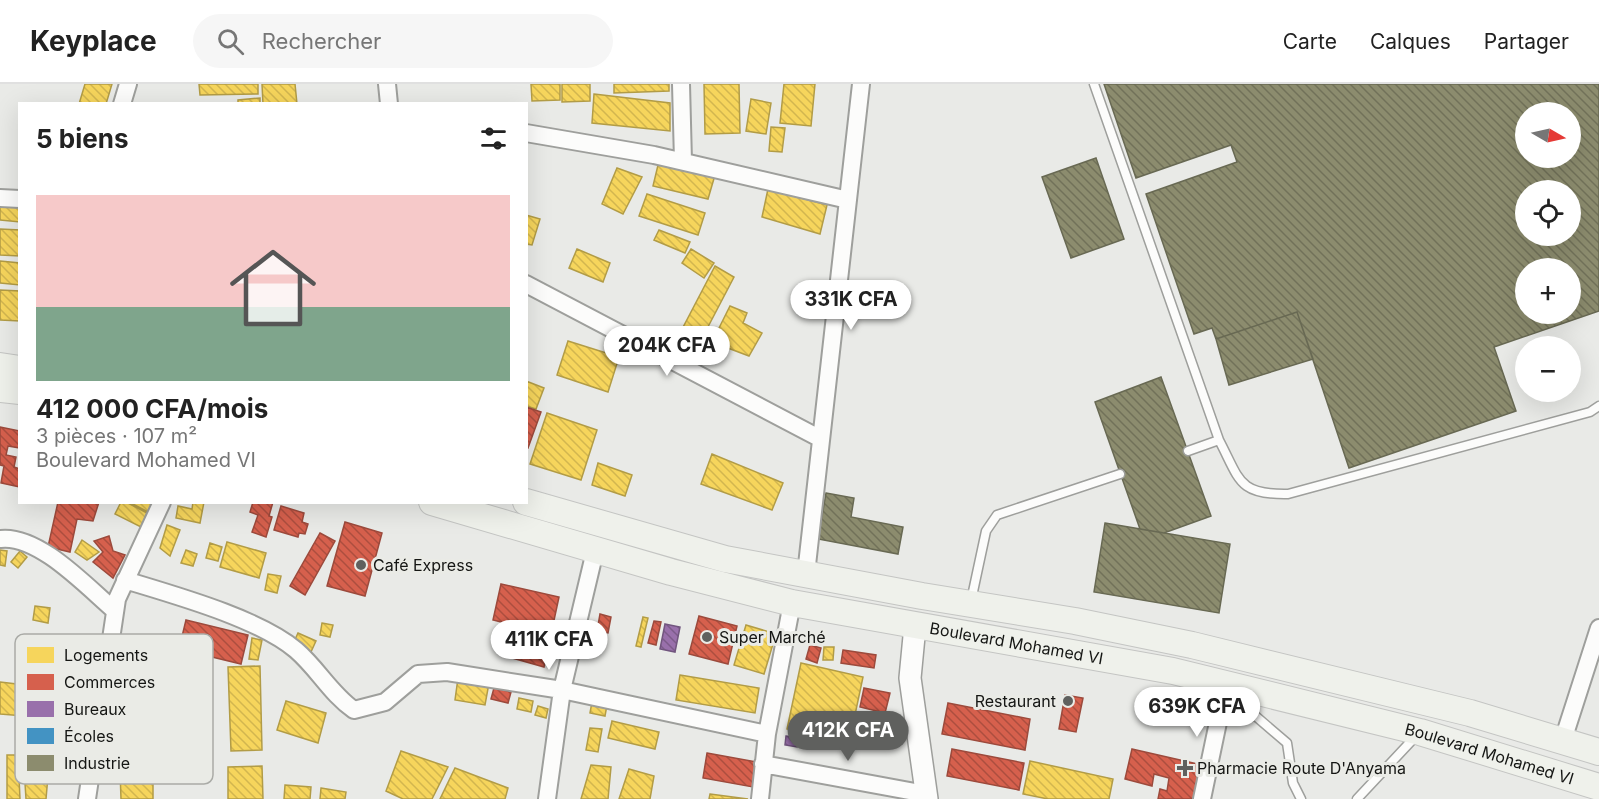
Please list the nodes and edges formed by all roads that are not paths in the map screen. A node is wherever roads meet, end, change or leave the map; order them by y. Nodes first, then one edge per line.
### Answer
1 (128, 84) edge
2 (387, 84) edge
3 (681, 84) edge
4 (861, 84) edge
5 (1094, 84) edge
6 (123, 102) edge
7 (389, 102) edge
8 (528, 133) edge
9 (683, 161) junction
10 (0, 198) edge
11 (18, 199) edge
12 (848, 200) junction
13 (528, 285) edge
14 (0, 366) edge
15 (18, 369) edge
16 (0, 389) edge
17 (18, 391) edge
18 (1599, 406) edge
19 (821, 439) junction
20 (1219, 440) junction
21 (1188, 451) dead end
22 (1120, 474) dead end
23 (528, 503) edge
24 (161, 504) edge
25 (439, 504) edge
26 (0, 539) edge
27 (595, 551) junction
28 (806, 574) junction
29 (125, 580) junction
30 (922, 596) junction
31 (792, 603) junction
32 (971, 605) junction
33 (114, 610) junction
34 (915, 626) junction
35 (1599, 628) edge
36 (111, 634) edge
37 (1231, 685) junction
38 (562, 690) junction
39 (1419, 732) junction
40 (767, 734) junction
41 (1563, 740) junction
42 (1599, 752) edge
43 (763, 764) junction
44 (89, 784) edge
45 (1599, 787) edge
46 (926, 796) edge
47 (87, 799) edge
48 (547, 799) edge
49 (760, 799) edge
50 (1202, 799) edge
51 (1301, 799) edge
52 (1357, 799) edge

1 - 6 street
2 - 7 street
3 - 9 street
4 - 12 street
5 - 20 lane
8 - 9 street
9 - 12 street
10 - 11 street
12 - 19 street
13 - 19 street
14 - 15 main road
16 - 17 main road
18 - 20 lane
19 - 28 street
20 - 21 lane
22 - 32 lane
23 - 28 main road, Boulevard Mohamed VI
24 - 29 street
25 - 27 main road, Boulevard Mohamed VI
26 - 33 street
27 - 31 main road, Boulevard Mohamed VI
27 - 38 street
28 - 30 main road, Boulevard Mohamed VI
29 - 33 street
29 - 38 street
30 - 32 main road, Boulevard Mohamed VI
30 - 34 main road
31 - 34 main road, Boulevard Mohamed VI
31 - 40 street
32 - 41 main road, Boulevard Mohamed VI
33 - 36 street
34 - 37 main road, Boulevard Mohamed VI
34 - 46 street
35 - 41 street
37 - 39 main road, Boulevard Mohamed VI
37 - 50 street
37 - 51 lane
38 - 40 street
38 - 48 street
39 - 45 main road, Boulevard Mohamed VI
39 - 52 lane
40 - 43 street
41 - 42 main road, Boulevard Mohamed VI
43 - 46 street
43 - 49 street
44 - 47 street

